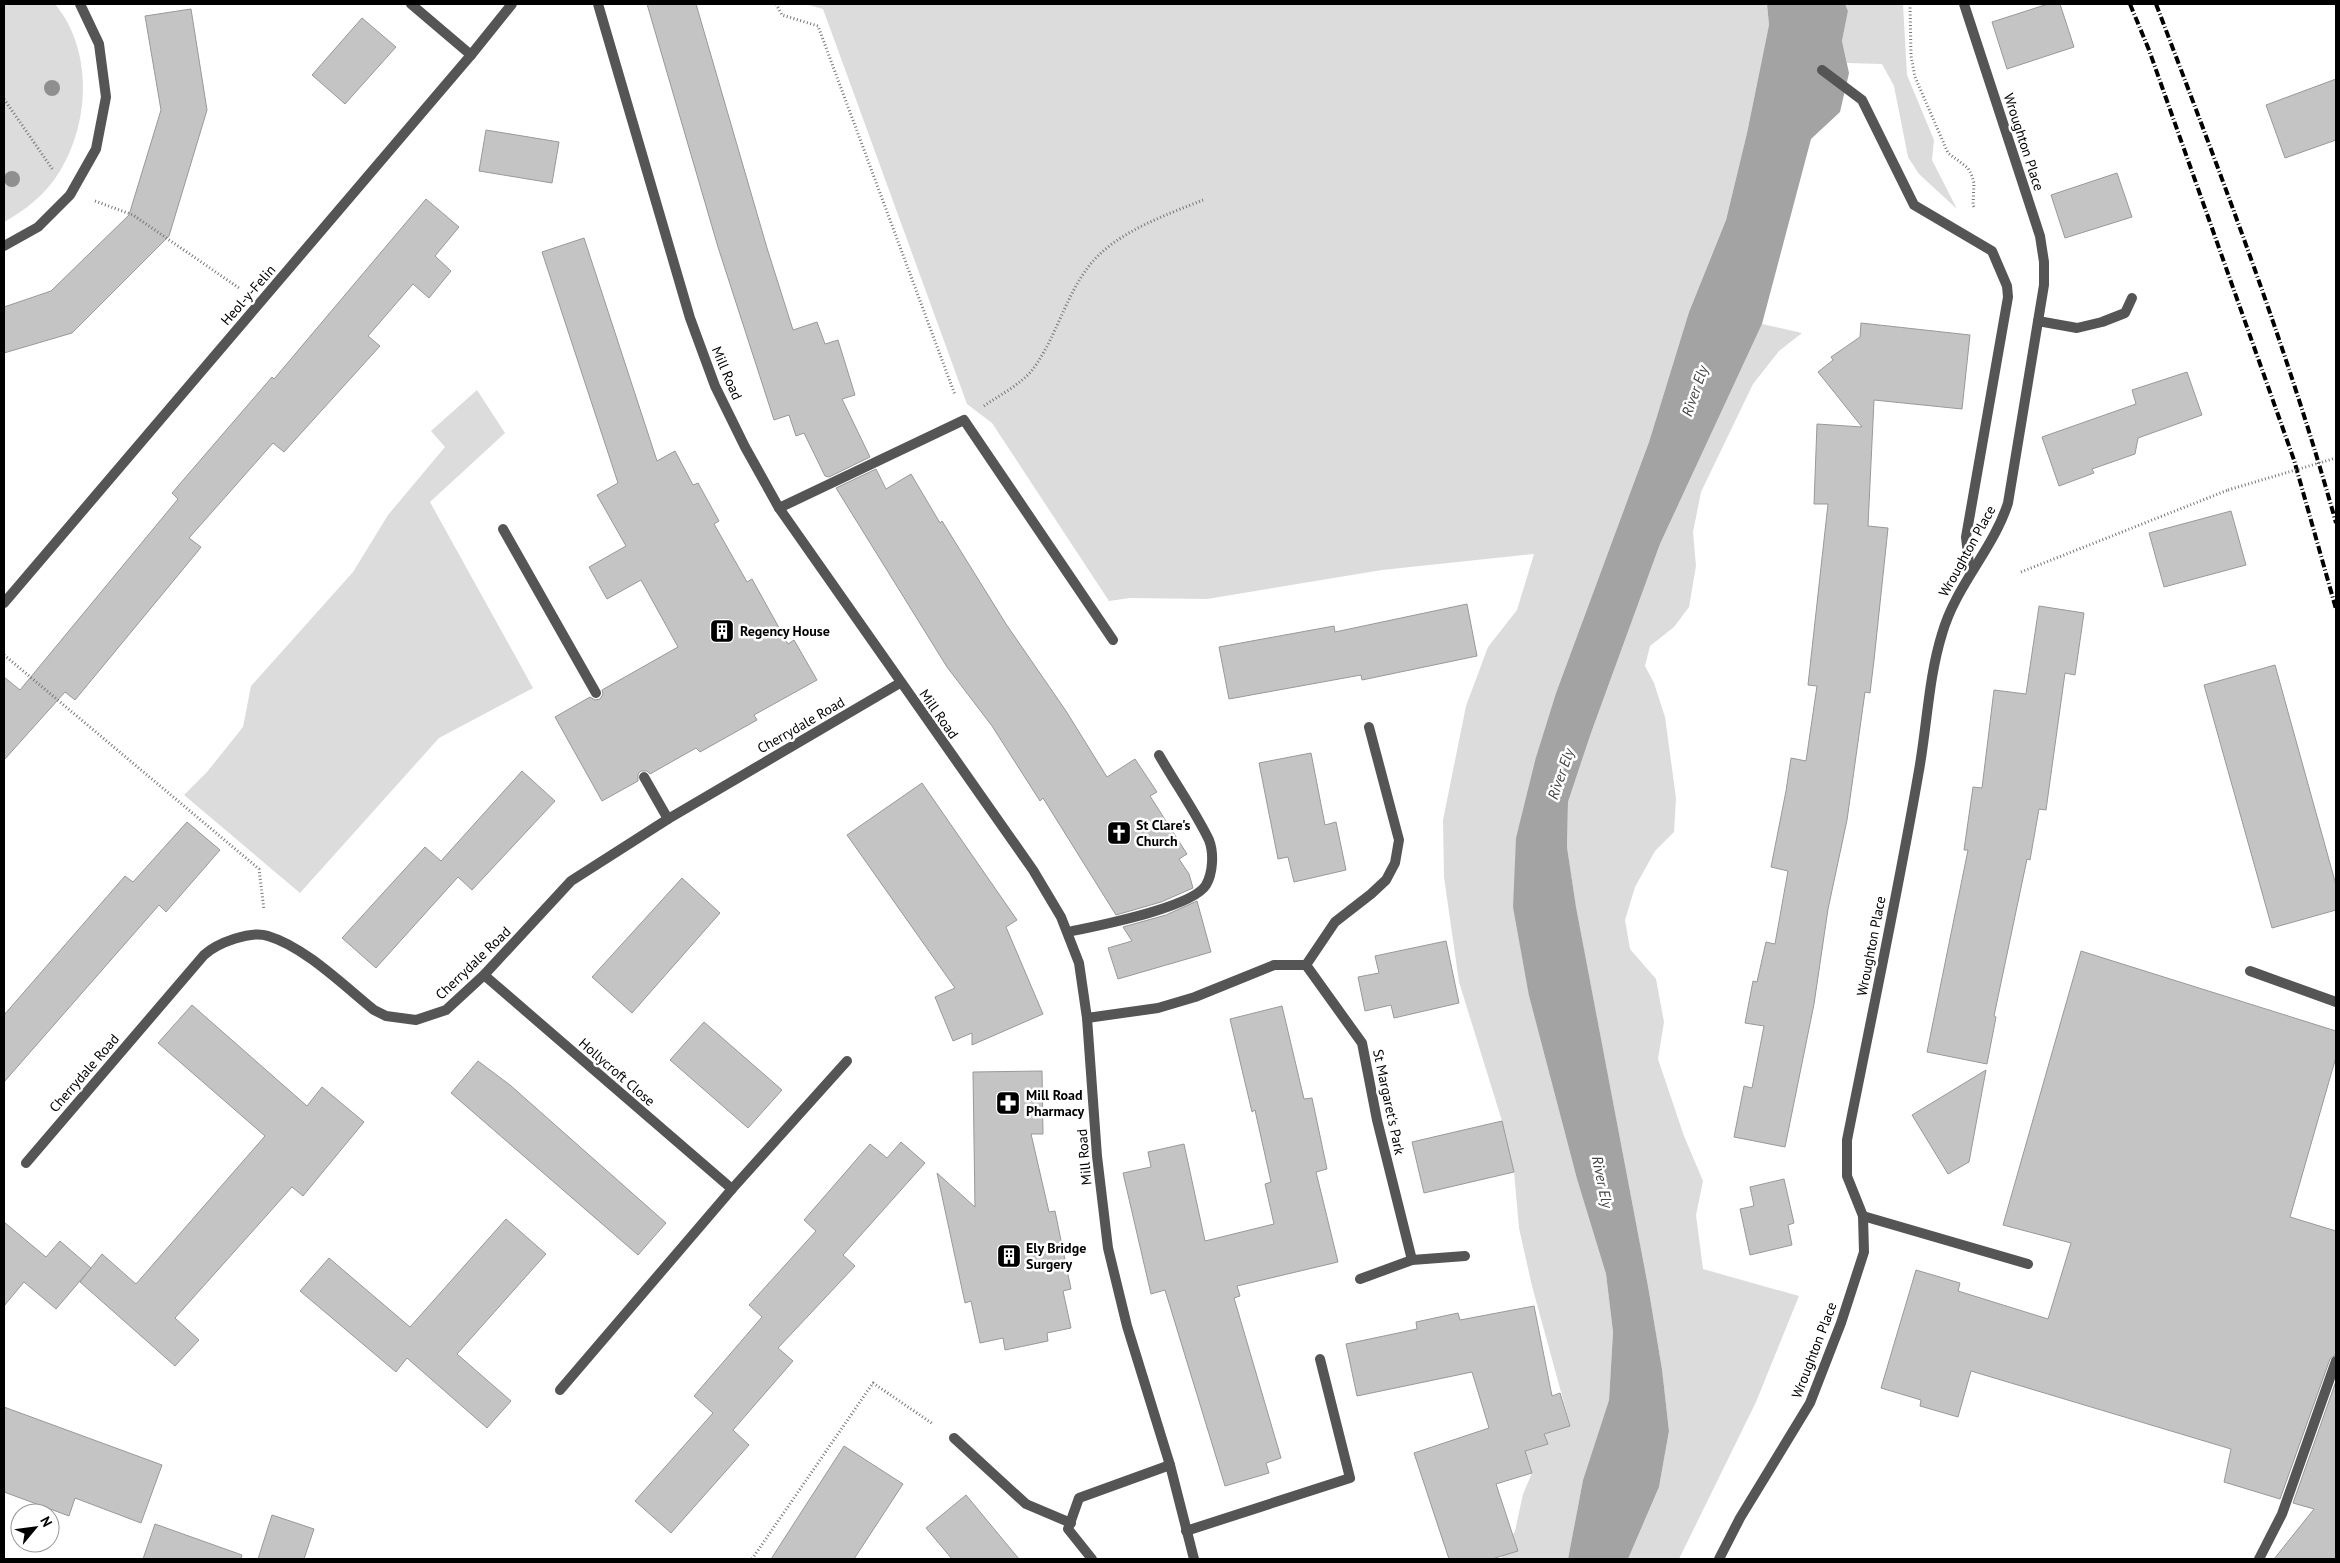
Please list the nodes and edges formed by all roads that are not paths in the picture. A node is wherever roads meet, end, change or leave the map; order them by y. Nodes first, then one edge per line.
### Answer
1 (80, 4) edge
2 (411, 4) edge
3 (512, 4) edge
4 (598, 4) edge
5 (1964, 4) edge
6 (471, 55) junction
7 (1822, 70) dead end
8 (4, 246) edge
9 (2132, 298) dead end
10 (2038, 321) junction
11 (779, 508) junction
12 (503, 529) dead end
13 (1970, 573) junction
14 (4, 604) edge
15 (1113, 640) dead end
16 (900, 683) junction
17 (596, 693) dead end
18 (1369, 727) dead end
19 (1159, 755) dead end
20 (644, 777) dead end
21 (668, 819) junction
22 (1068, 932) junction
23 (1306, 965) junction
24 (2250, 971) dead end
25 (484, 975) junction
26 (2336, 1002) edge
27 (1087, 1018) junction
28 (847, 1061) dead end
29 (26, 1163) dead end
30 (732, 1190) junction
31 (1863, 1216) junction
32 (1465, 1256) dead end
33 (1412, 1260) junction
34 (2028, 1264) dead end
35 (1360, 1279) dead end
36 (1320, 1359) dead end
37 (2336, 1361) edge
38 (560, 1390) dead end
39 (954, 1438) road end
40 (1170, 1465) junction
41 (1071, 1523) junction
42 (1186, 1530) junction
43 (1092, 1559) edge
44 (1194, 1559) edge
45 (1719, 1559) edge
46 (2259, 1559) edge

1 - 8 street
2 - 6 street
3 - 6 street, Heol-y-Felin
4 - 11 street, Mill Road
5 - 10 street, Wroughton Place
6 - 14 street, Heol-y-Felin
7 - 13 street
9 - 10 street
10 - 13 street, Wroughton Place
11 - 15 street
11 - 16 street, Mill Road
12 - 17 street
13 - 31 street, Wroughton Place
16 - 21 street, Cherrydale Road
16 - 22 street, Mill Road
18 - 23 street
19 - 22 street
20 - 21 street
21 - 25 street, Cherrydale Road
22 - 27 street, Mill Road
23 - 27 street
23 - 33 street, St Margaret's Park
24 - 26 street
25 - 29 street, Cherrydale Road
25 - 30 street, Hollycroft Close
27 - 40 street, Mill Road
28 - 30 street
30 - 38 street
31 - 34 street
31 - 45 street, Wroughton Place
32 - 33 street
33 - 35 street
36 - 42 street
37 - 46 street
39 - 41 street
40 - 41 street
40 - 42 street, Mill Road
41 - 43 street
42 - 44 street, Mill Road

